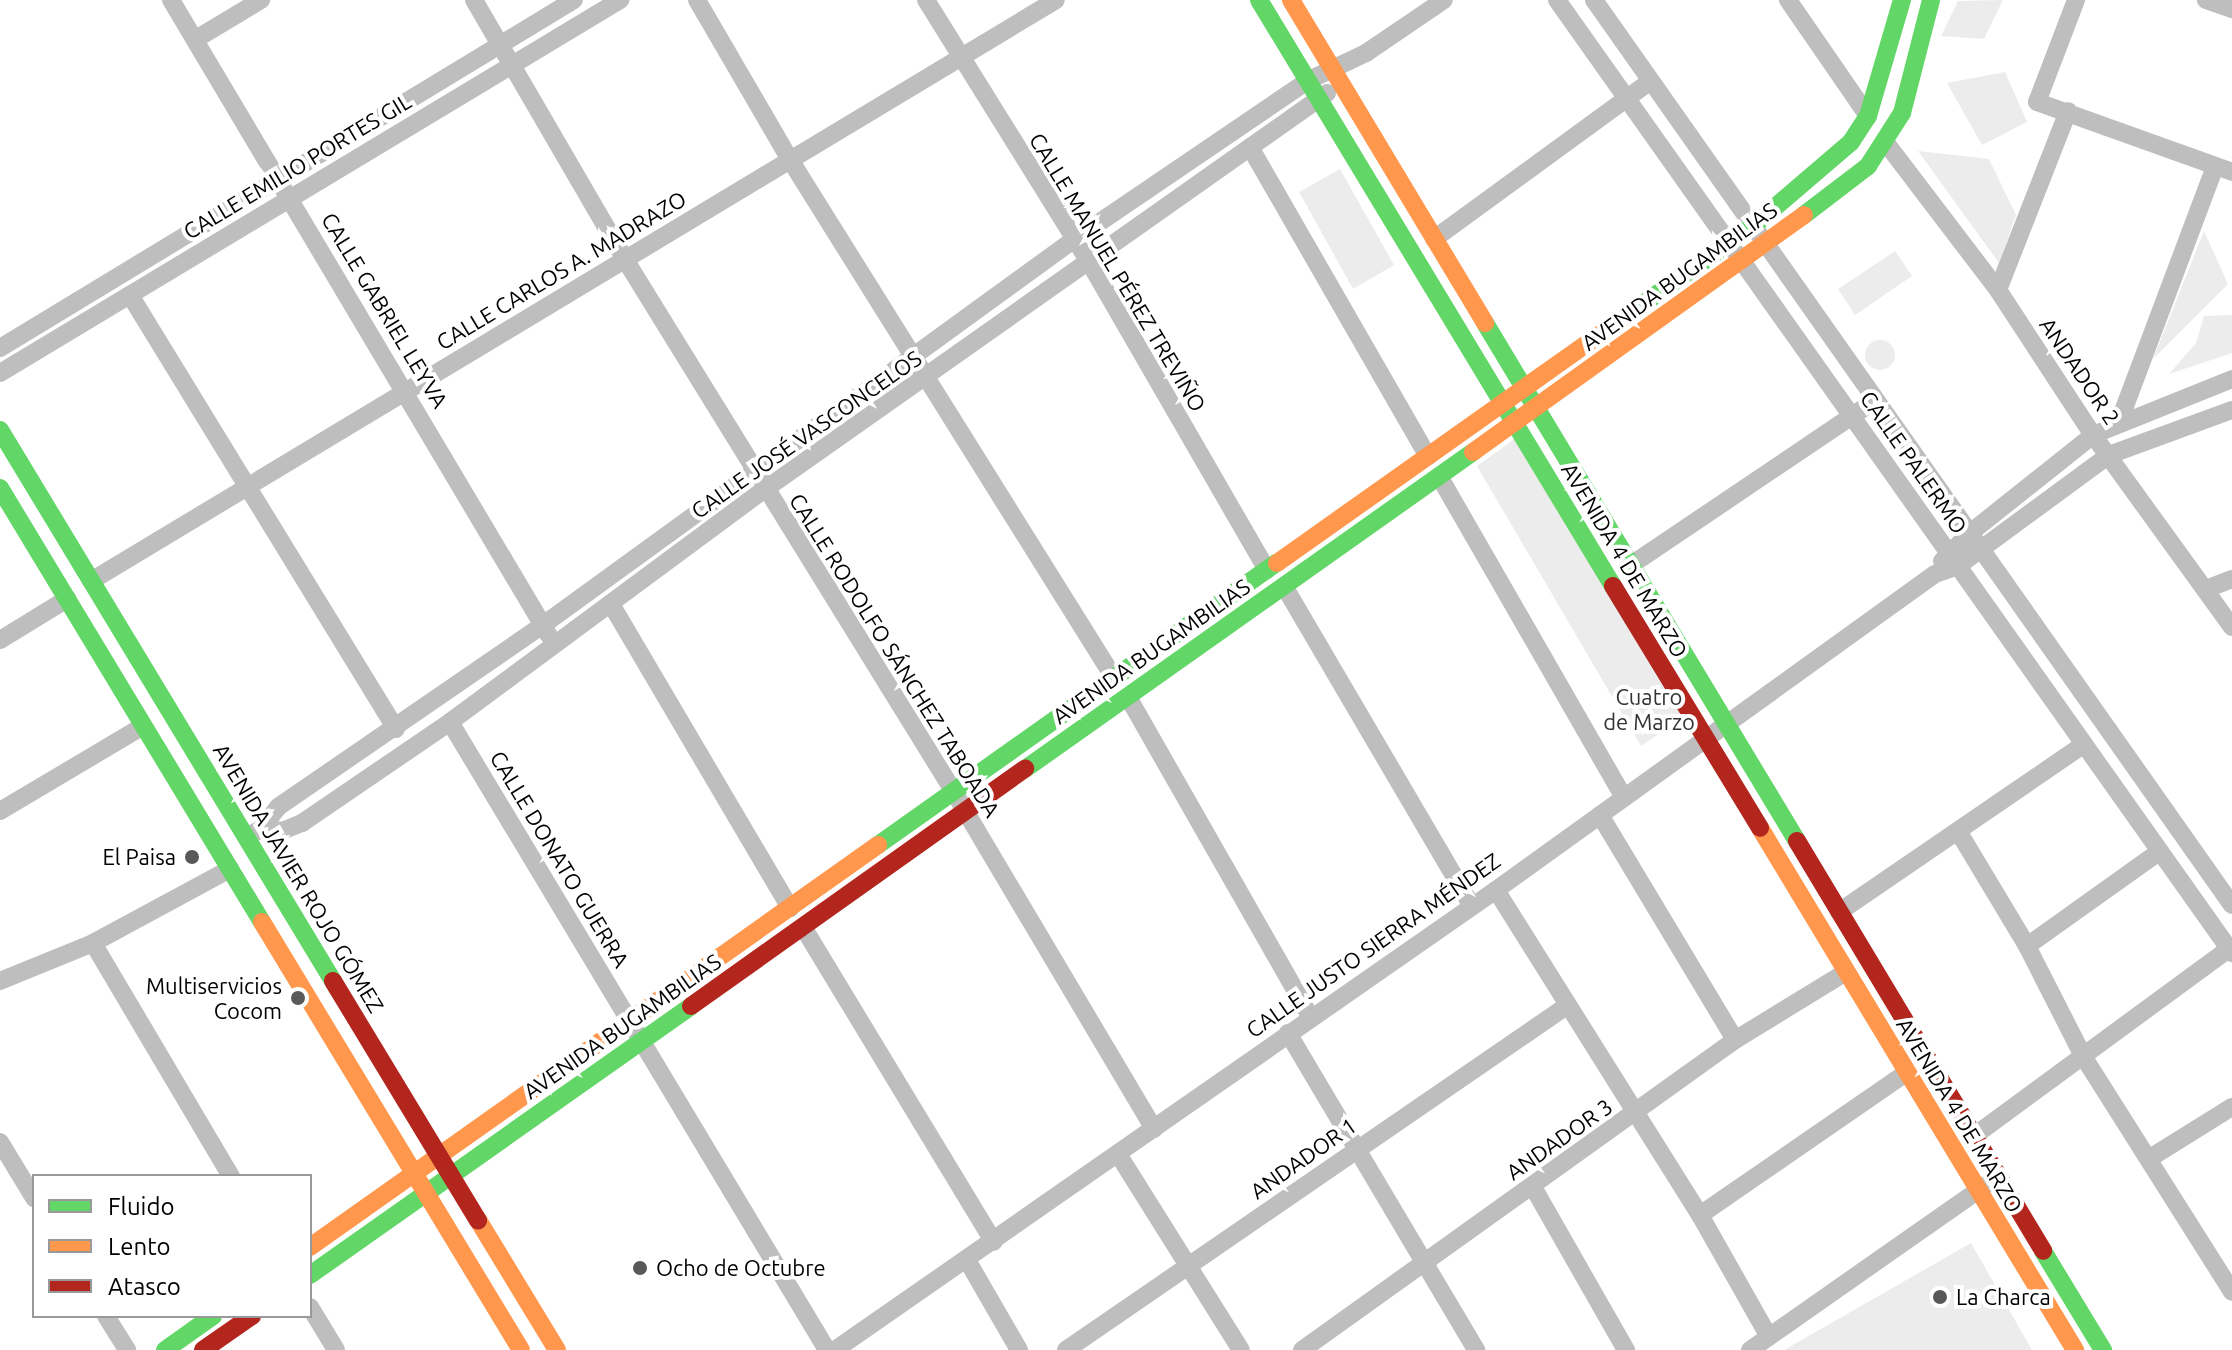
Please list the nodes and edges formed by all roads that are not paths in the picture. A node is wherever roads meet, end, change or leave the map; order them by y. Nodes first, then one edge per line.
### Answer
1 (171, 0) edge
2 (261, 0) edge
3 (474, 0) edge
4 (574, 0) edge
5 (620, 0) edge
6 (697, 0) edge
7 (926, 0) edge
8 (1056, 0) edge
9 (1259, 0) edge
10 (1291, 0) edge
11 (1444, 0) edge
12 (1557, 0) edge
13 (1594, 0) edge
14 (1788, 0) edge
15 (1902, 0) edge
16 (1931, 0) edge
17 (2076, 0) edge
18 (2206, 0) edge
19 (2232, 9) edge
20 (196, 39) junction
21 (501, 45) junction
22 (960, 58) junction
23 (512, 65) junction
24 (1336, 75) junction
25 (1307, 81) junction
26 (1651, 81) junction
27 (1318, 99) junction
28 (1627, 99) junction
29 (2068, 111) junction
30 (1868, 116) junction
31 (1886, 143) junction
32 (1250, 147) junction
33 (789, 158) junction
34 (2223, 169) edge
35 (278, 180) junction
36 (290, 198) junction
37 (1753, 226) junction
38 (1434, 239) junction
39 (1072, 241) junction
40 (1729, 243) junction
41 (1766, 245) junction
42 (1088, 260) junction
43 (626, 261) junction
44 (1743, 262) junction
45 (1998, 290) junction
46 (130, 295) junction
47 (0, 348) edge
48 (912, 358) junction
49 (0, 373) edge
50 (925, 379) junction
51 (2232, 379) edge
52 (1524, 388) junction
53 (406, 392) junction
54 (1876, 400) junction
55 (1502, 403) junction
56 (1536, 408) junction
57 (2232, 410) edge
58 (1852, 416) junction
59 (2119, 422) junction
60 (1514, 423) junction
61 (0, 430) edge
62 (2093, 435) junction
63 (2109, 455) junction
64 (1428, 456) junction
65 (753, 469) junction
66 (1439, 476) junction
67 (247, 484) junction
68 (0, 488) edge
69 (764, 490) junction
70 (1970, 533) junction
71 (1981, 550) junction
72 (1953, 559) junction
73 (1631, 565) junction
74 (1267, 570) junction
75 (2232, 579) edge
76 (91, 581) junction
77 (1284, 586) junction
78 (2206, 589) junction
79 (67, 599) junction
80 (611, 604) junction
81 (543, 625) junction
82 (2232, 627) edge
83 (0, 640) edge
84 (555, 645) junction
85 (1114, 678) junction
86 (1128, 697) junction
87 (450, 722) junction
88 (1726, 724) junction
89 (143, 726) junction
90 (396, 729) junction
91 (1704, 738) junction
92 (2084, 744) junction
93 (954, 792) junction
94 (1624, 798) junction
95 (0, 811) edge
96 (964, 812) junction
97 (1600, 815) junction
98 (1958, 831) junction
99 (253, 833) junction
100 (2160, 851) junction
101 (230, 869) junction
102 (1496, 890) junction
103 (2232, 905) edge
104 (1472, 906) junction
105 (790, 908) junction
106 (1839, 912) junction
107 (803, 927) junction
108 (93, 943) junction
109 (2027, 946) junction
110 (2231, 951) edge
111 (1846, 972) junction
112 (0, 981) edge
113 (1568, 1005) junction
114 (1311, 1018) junction
115 (629, 1022) junction
116 (1288, 1033) junction
117 (1735, 1040) junction
118 (642, 1041) junction
119 (2083, 1056) junction
120 (1906, 1073) junction
121 (2232, 1107) edge
122 (1635, 1114) junction
123 (1154, 1129) junction
124 (1974, 1136) junction
125 (0, 1142) edge
126 (1360, 1147) junction
127 (1118, 1154) junction
128 (439, 1156) junction
129 (2150, 1158) junction
130 (230, 1174) edge
131 (415, 1174) junction
132 (451, 1175) junction
133 (1998, 1177) junction
134 (1533, 1187) junction
135 (1978, 1190) junction
136 (426, 1193) junction
137 (32, 1195) edge
138 (1700, 1215) junction
139 (994, 1242) junction
140 (312, 1246) edge
141 (967, 1260) junction
142 (1426, 1263) junction
143 (2225, 1265) edge
144 (1187, 1268) junction
145 (312, 1274) edge
146 (2232, 1292) edge
147 (312, 1310) edge
148 (107, 1318) edge
149 (210, 1318) edge
150 (249, 1318) edge
151 (1769, 1337) junction
152 (1328, 1342) edge
153 (127, 1350) edge
154 (165, 1350) edge
155 (203, 1350) edge
156 (336, 1350) edge
157 (521, 1350) edge
158 (557, 1350) edge
159 (827, 1350) edge
160 (835, 1350) edge
161 (1019, 1350) edge
162 (1066, 1350) edge
163 (1241, 1350) edge
164 (1302, 1350) edge
165 (1476, 1350) edge
166 (1626, 1350) edge
167 (1750, 1350) edge
168 (2075, 1350) edge
169 (2103, 1350) edge

1 - 20 street, CALLE GABRIEL LEYVA
2 - 20 street
3 - 21 street, CALLE RODOLFO SÁNCHEZ TABOADA
4 - 21 street, CALLE EMILIO PORTES GIL
5 - 23 street, CALLE EMILIO PORTES GIL
6 - 33 street
7 - 22 street, CALLE MANUEL PÉREZ TREVIÑO
8 - 22 street, CALLE CARLOS A. MADRAZO
9 - 25 main road, AVENIDA 4 DE MARZO
10 - 24 main road, AVENIDA 4 DE MARZO
11 - 24 street, CALLE JOSÉ VASCONCELOS
12 - 28 street, CALLE PALERMO
13 - 26 street, CALLE PALERMO
14 - 30 street
15 - 30 main road, AVENIDA BUGAMBILIAS
16 - 31 main road, AVENIDA BUGAMBILIAS
17 - 29 street
18 - 19 street
20 - 35 street, CALLE GABRIEL LEYVA
21 - 23 street, CALLE RODOLFO SÁNCHEZ TABOADA
21 - 35 street, CALLE EMILIO PORTES GIL
22 - 33 street, CALLE CARLOS A. MADRAZO
22 - 39 street, CALLE MANUEL PÉREZ TREVIÑO
23 - 36 street, CALLE EMILIO PORTES GIL
23 - 43 street, CALLE RODOLFO SÁNCHEZ TABOADA
24 - 25 street, CALLE JOSÉ VASCONCELOS
24 - 27 street, CALLE JOSÉ VASCONCELOS
24 - 38 main road, AVENIDA 4 DE MARZO
25 - 27 main road, AVENIDA 4 DE MARZO
25 - 39 street, CALLE JOSÉ VASCONCELOS
26 - 28 street
26 - 37 street, CALLE PALERMO
27 - 32 street, CALLE JOSÉ VASCONCELOS
27 - 55 main road, AVENIDA 4 DE MARZO
28 - 38 street
28 - 40 street, CALLE PALERMO
29 - 34 street
29 - 45 street
30 - 37 main road, AVENIDA BUGAMBILIAS
31 - 41 main road, AVENIDA BUGAMBILIAS
31 - 45 street, ANDADOR 2
32 - 42 street, CALLE JOSÉ VASCONCELOS
32 - 64 street
33 - 43 street, CALLE CARLOS A. MADRAZO
33 - 48 street
34 - 59 street
35 - 36 street, CALLE GABRIEL LEYVA
35 - 47 street, CALLE EMILIO PORTES GIL
36 - 46 street, CALLE EMILIO PORTES GIL
36 - 53 street, CALLE GABRIEL LEYVA
37 - 40 main road, AVENIDA BUGAMBILIAS
37 - 41 street, CALLE PALERMO
38 - 52 main road, AVENIDA 4 DE MARZO
39 - 42 street, CALLE MANUEL PÉREZ TREVIÑO
39 - 48 street, CALLE JOSÉ VASCONCELOS
40 - 44 street, CALLE PALERMO
40 - 52 main road, AVENIDA BUGAMBILIAS
41 - 44 main road, AVENIDA BUGAMBILIAS
41 - 54 street, CALLE PALERMO
42 - 50 street, CALLE JOSÉ VASCONCELOS
42 - 74 street, CALLE MANUEL PÉREZ TREVIÑO
43 - 53 street, CALLE CARLOS A. MADRAZO
43 - 65 street, CALLE RODOLFO SÁNCHEZ TABOADA
44 - 56 main road, AVENIDA BUGAMBILIAS
44 - 58 street, CALLE PALERMO
45 - 62 street, ANDADOR 2
46 - 49 street, CALLE EMILIO PORTES GIL
46 - 67 street
48 - 50 street
48 - 65 street, CALLE JOSÉ VASCONCELOS
50 - 69 street, CALLE JOSÉ VASCONCELOS
50 - 85 street
51 - 59 street
52 - 55 main road, AVENIDA BUGAMBILIAS
52 - 56 main road, AVENIDA 4 DE MARZO
53 - 67 street, CALLE CARLOS A. MADRAZO
53 - 81 street, CALLE GABRIEL LEYVA
54 - 58 street
54 - 70 street, CALLE PALERMO
55 - 60 main road, AVENIDA 4 DE MARZO
55 - 64 main road, AVENIDA BUGAMBILIAS
56 - 60 main road, AVENIDA BUGAMBILIAS
56 - 73 main road, AVENIDA 4 DE MARZO
57 - 63 street
58 - 72 street, CALLE PALERMO
58 - 73 street
59 - 62 street
60 - 66 main road, AVENIDA BUGAMBILIAS
60 - 91 main road, AVENIDA 4 DE MARZO
61 - 76 main road, AVENIDA JAVIER ROJO GÓMEZ
62 - 63 street, ANDADOR 2
62 - 70 street
63 - 71 street
63 - 78 street, ANDADOR 2
64 - 74 main road, AVENIDA BUGAMBILIAS
65 - 69 street, CALLE RODOLFO SÁNCHEZ TABOADA
65 - 81 street, CALLE JOSÉ VASCONCELOS
66 - 77 main road, AVENIDA BUGAMBILIAS
66 - 94 street
67 - 76 street, CALLE CARLOS A. MADRAZO
67 - 90 street
68 - 79 main road
69 - 80 street, CALLE JOSÉ VASCONCELOS
69 - 93 street, CALLE RODOLFO SÁNCHEZ TABOADA
70 - 71 street, CALLE PALERMO
70 - 72 street
71 - 72 street
71 - 103 street, CALLE PALERMO
72 - 88 street, CALLE JUSTO SIERRA MÉNDEZ
72 - 92 street, CALLE PALERMO
73 - 88 main road, AVENIDA 4 DE MARZO
74 - 85 main road, AVENIDA BUGAMBILIAS
75 - 78 street
76 - 99 main road, AVENIDA JAVIER ROJO GÓMEZ
77 - 86 main road, AVENIDA BUGAMBILIAS
77 - 104 street
78 - 82 street, ANDADOR 2
79 - 83 street
79 - 89 main road
80 - 84 street, CALLE JOSÉ VASCONCELOS
80 - 105 street
81 - 84 street, CALLE GABRIEL LEYVA
81 - 90 street, CALLE JOSÉ VASCONCELOS
84 - 87 street, CALLE JOSÉ VASCONCELOS
85 - 93 main road, AVENIDA BUGAMBILIAS
86 - 96 main road, AVENIDA BUGAMBILIAS
86 - 114 street
87 - 99 street, CALLE JOSÉ VASCONCELOS
87 - 115 street, CALLE DONATO GUERRA
88 - 91 street, CALLE JUSTO SIERRA MÉNDEZ
88 - 106 main road, AVENIDA 4 DE MARZO
89 - 95 street
89 - 101 main road
90 - 99 street, CALLE JOSÉ VASCONCELOS
91 - 94 street, CALLE JUSTO SIERRA MÉNDEZ
91 - 111 main road, AVENIDA 4 DE MARZO
92 - 98 street
92 - 100 street, CALLE PALERMO
93 - 96 street, CALLE RODOLFO SÁNCHEZ TABOADA
93 - 105 main road, AVENIDA BUGAMBILIAS
94 - 97 street, CALLE JUSTO SIERRA MÉNDEZ
96 - 107 main road, AVENIDA BUGAMBILIAS
96 - 123 street, CALLE RODOLFO SÁNCHEZ TABOADA
97 - 102 street, CALLE JUSTO SIERRA MÉNDEZ
97 - 117 street
98 - 106 street
98 - 109 street
99 - 128 main road, AVENIDA JAVIER ROJO GÓMEZ
100 - 109 street
100 - 110 street, CALLE PALERMO
101 - 108 street
101 - 131 main road
102 - 104 street, CALLE JUSTO SIERRA MÉNDEZ
102 - 113 street
104 - 114 street, CALLE JUSTO SIERRA MÉNDEZ
105 - 115 main road, AVENIDA BUGAMBILIAS
106 - 124 main road, AVENIDA 4 DE MARZO
107 - 118 main road, AVENIDA BUGAMBILIAS
107 - 139 street
108 - 112 street
108 - 130 street
109 - 119 street
110 - 119 street
111 - 117 street, ANDADOR 3
111 - 120 main road, AVENIDA 4 DE MARZO
113 - 122 street
113 - 126 street, ANDADOR 1
114 - 116 street, CALLE JUSTO SIERRA MÉNDEZ
115 - 118 street, CALLE DONATO GUERRA
115 - 128 main road, AVENIDA BUGAMBILIAS
116 - 123 street, CALLE JUSTO SIERRA MÉNDEZ
116 - 126 street
117 - 122 street, ANDADOR 3
118 - 132 main road, AVENIDA BUGAMBILIAS
118 - 159 street, CALLE DONATO GUERRA
119 - 124 street
119 - 129 street
120 - 135 main road, AVENIDA 4 DE MARZO
120 - 138 street
121 - 129 street
122 - 134 street, ANDADOR 3
122 - 138 street
123 - 127 street, CALLE JUSTO SIERRA MÉNDEZ
124 - 133 main road, AVENIDA 4 DE MARZO
125 - 137 street
126 - 142 street
126 - 144 street, ANDADOR 1
127 - 139 street, CALLE JUSTO SIERRA MÉNDEZ
127 - 144 street
128 - 131 main road, AVENIDA BUGAMBILIAS
128 - 132 main road, AVENIDA JAVIER ROJO GÓMEZ
129 - 143 street
131 - 136 main road
131 - 140 main road, AVENIDA BUGAMBILIAS
132 - 136 main road, AVENIDA BUGAMBILIAS
132 - 158 main road, AVENIDA JAVIER ROJO GÓMEZ
133 - 135 street
133 - 169 main road, AVENIDA 4 DE MARZO
134 - 142 street, ANDADOR 3
134 - 166 street
135 - 151 street
135 - 168 main road, AVENIDA 4 DE MARZO
136 - 145 main road, AVENIDA BUGAMBILIAS
136 - 157 main road
138 - 151 street
139 - 141 street, CALLE JUSTO SIERRA MÉNDEZ
141 - 160 street, CALLE JUSTO SIERRA MÉNDEZ
141 - 161 street
142 - 152 street, ANDADOR 3
142 - 165 street
143 - 146 street
144 - 162 street, ANDADOR 1
144 - 163 street
147 - 156 street
148 - 153 street
149 - 154 main road
150 - 155 main road
151 - 167 street
152 - 164 street, ANDADOR 3

